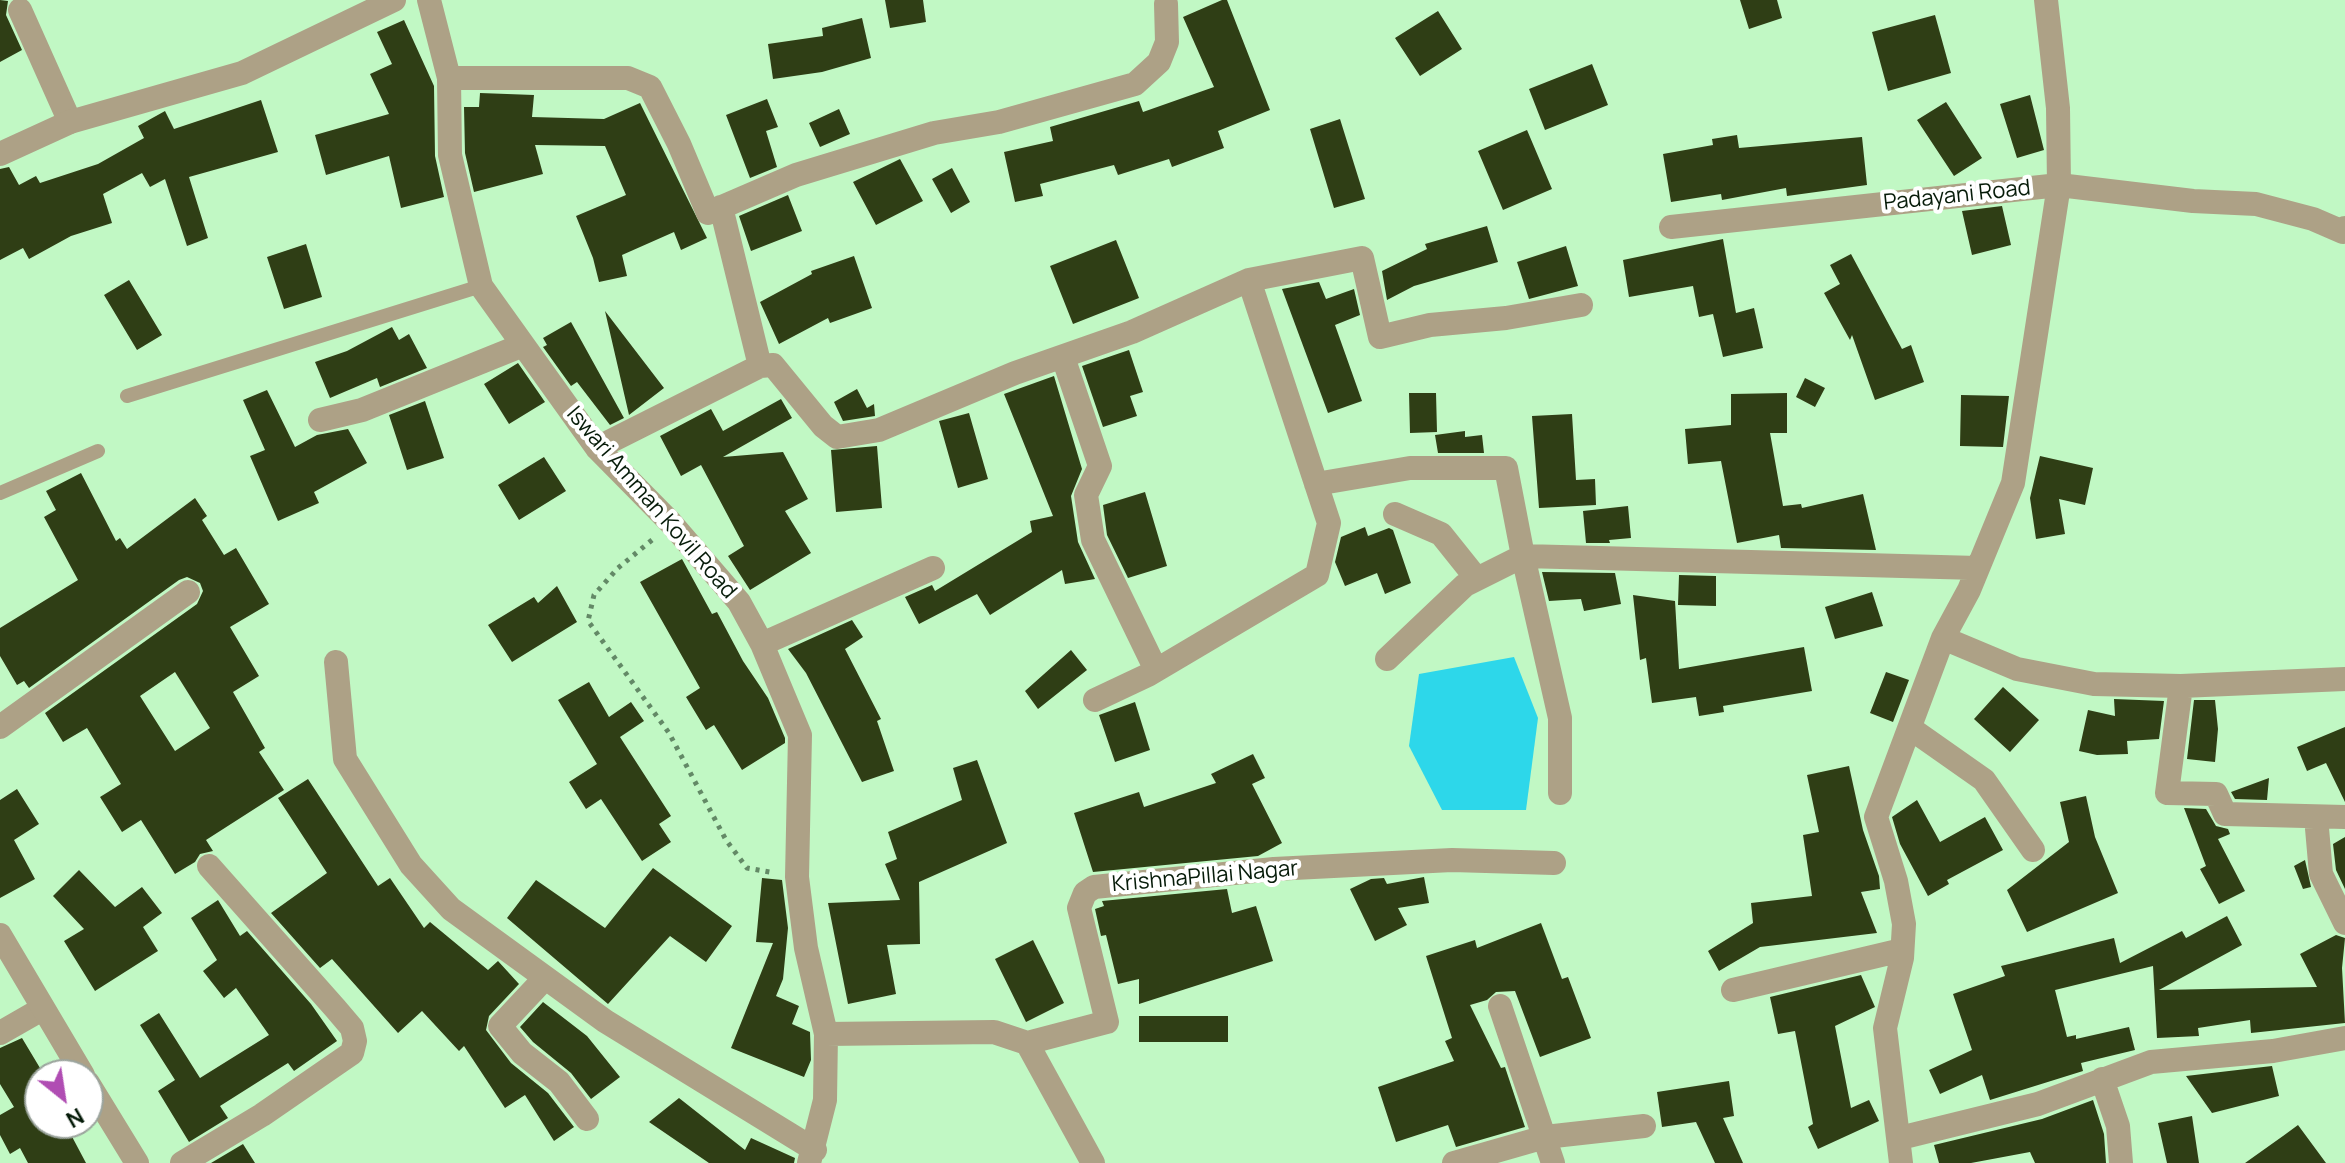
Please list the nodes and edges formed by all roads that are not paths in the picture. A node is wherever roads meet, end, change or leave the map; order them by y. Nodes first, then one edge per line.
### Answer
1 (394, 0) edge
2 (429, 0) edge
3 (2046, 0) edge
4 (1166, 4) dead end
5 (20, 10) dead end
6 (449, 78) junction
7 (70, 122) junction
8 (0, 154) edge
9 (2059, 185) junction
10 (721, 207) junction
11 (1671, 227) dead end
12 (2344, 231) edge
13 (1249, 280) junction
14 (481, 286) junction
15 (1581, 305) dead end
16 (523, 345) junction
17 (1063, 357) junction
18 (760, 366) junction
19 (127, 396) dead end
20 (320, 420) dead end
21 (597, 448) junction
22 (98, 451) dead end
23 (1316, 484) junction
24 (0, 493) edge
25 (1395, 514) dead end
26 (1523, 556) junction
27 (933, 568) dead end
28 (1978, 568) junction
29 (1477, 579) junction
30 (188, 592) dead end
31 (1943, 638) junction
32 (762, 644) junction
33 (1387, 659) dead end
34 (336, 662) dead end
35 (1156, 670) junction
36 (2345, 679) edge
37 (2181, 686) junction
38 (1095, 700) dead end
39 (0, 727) edge
40 (1910, 728) junction
41 (1560, 793) dead end
42 (2316, 817) junction
43 (2345, 817) edge
44 (2033, 850) dead end
45 (1554, 863) dead end
46 (209, 866) dead end
47 (2345, 923) edge
48 (0, 935) edge
49 (1902, 950) junction
50 (545, 978) junction
51 (1733, 990) dead end
52 (1500, 1006) dead end
53 (42, 1009) junction
54 (0, 1033) edge
55 (826, 1034) junction
56 (2345, 1038) edge
57 (1027, 1043) junction
58 (73, 1059) edge
59 (2102, 1079) junction
60 (104, 1113) edge
61 (587, 1119) dead end
62 (1644, 1126) dead end
63 (1545, 1137) junction
64 (1900, 1138) junction
65 (812, 1156) edge
66 (129, 1160) edge
67 (182, 1163) edge
68 (1093, 1163) edge
69 (1454, 1163) edge
70 (1553, 1163) edge
71 (1901, 1163) edge
72 (2121, 1163) edge

1 - 7 street
2 - 6 street, Iswari Amman Kovil Road
3 - 9 street, Padayani Road
4 - 10 street
5 - 7 street
6 - 10 street
6 - 14 street, Iswari Amman Kovil Road
7 - 8 street
9 - 11 street, Padayani Road
9 - 12 street
9 - 28 street
10 - 18 street
13 - 15 street
13 - 17 street
13 - 23 street
14 - 16 street, Iswari Amman Kovil Road
14 - 19 lane
16 - 20 street
16 - 21 street, Iswari Amman Kovil Road
17 - 18 street
17 - 35 street
18 - 21 street
21 - 32 street, Iswari Amman Kovil Road
22 - 24 lane
23 - 26 street
23 - 35 street
25 - 29 street
26 - 28 street
26 - 29 street
26 - 41 street
27 - 32 street
28 - 31 street
29 - 33 street
30 - 39 street
31 - 37 street
31 - 40 street
32 - 55 street, Iswari Amman Kovil Road
34 - 50 street
35 - 38 street
36 - 37 street
37 - 42 street
40 - 44 street
40 - 49 street
42 - 43 street
42 - 47 street
45 - 57 street, KrishnaPillai Nagar
46 - 67 street
48 - 53 street
49 - 51 street
49 - 64 street
50 - 61 street
50 - 65 street
52 - 63 street
53 - 54 street
53 - 58 street
55 - 57 street
55 - 65 street, Iswari Amman Kovil Road
56 - 59 street
57 - 68 street
59 - 64 street
59 - 72 street
60 - 66 street
62 - 63 street
63 - 69 street
63 - 70 street
64 - 71 street

